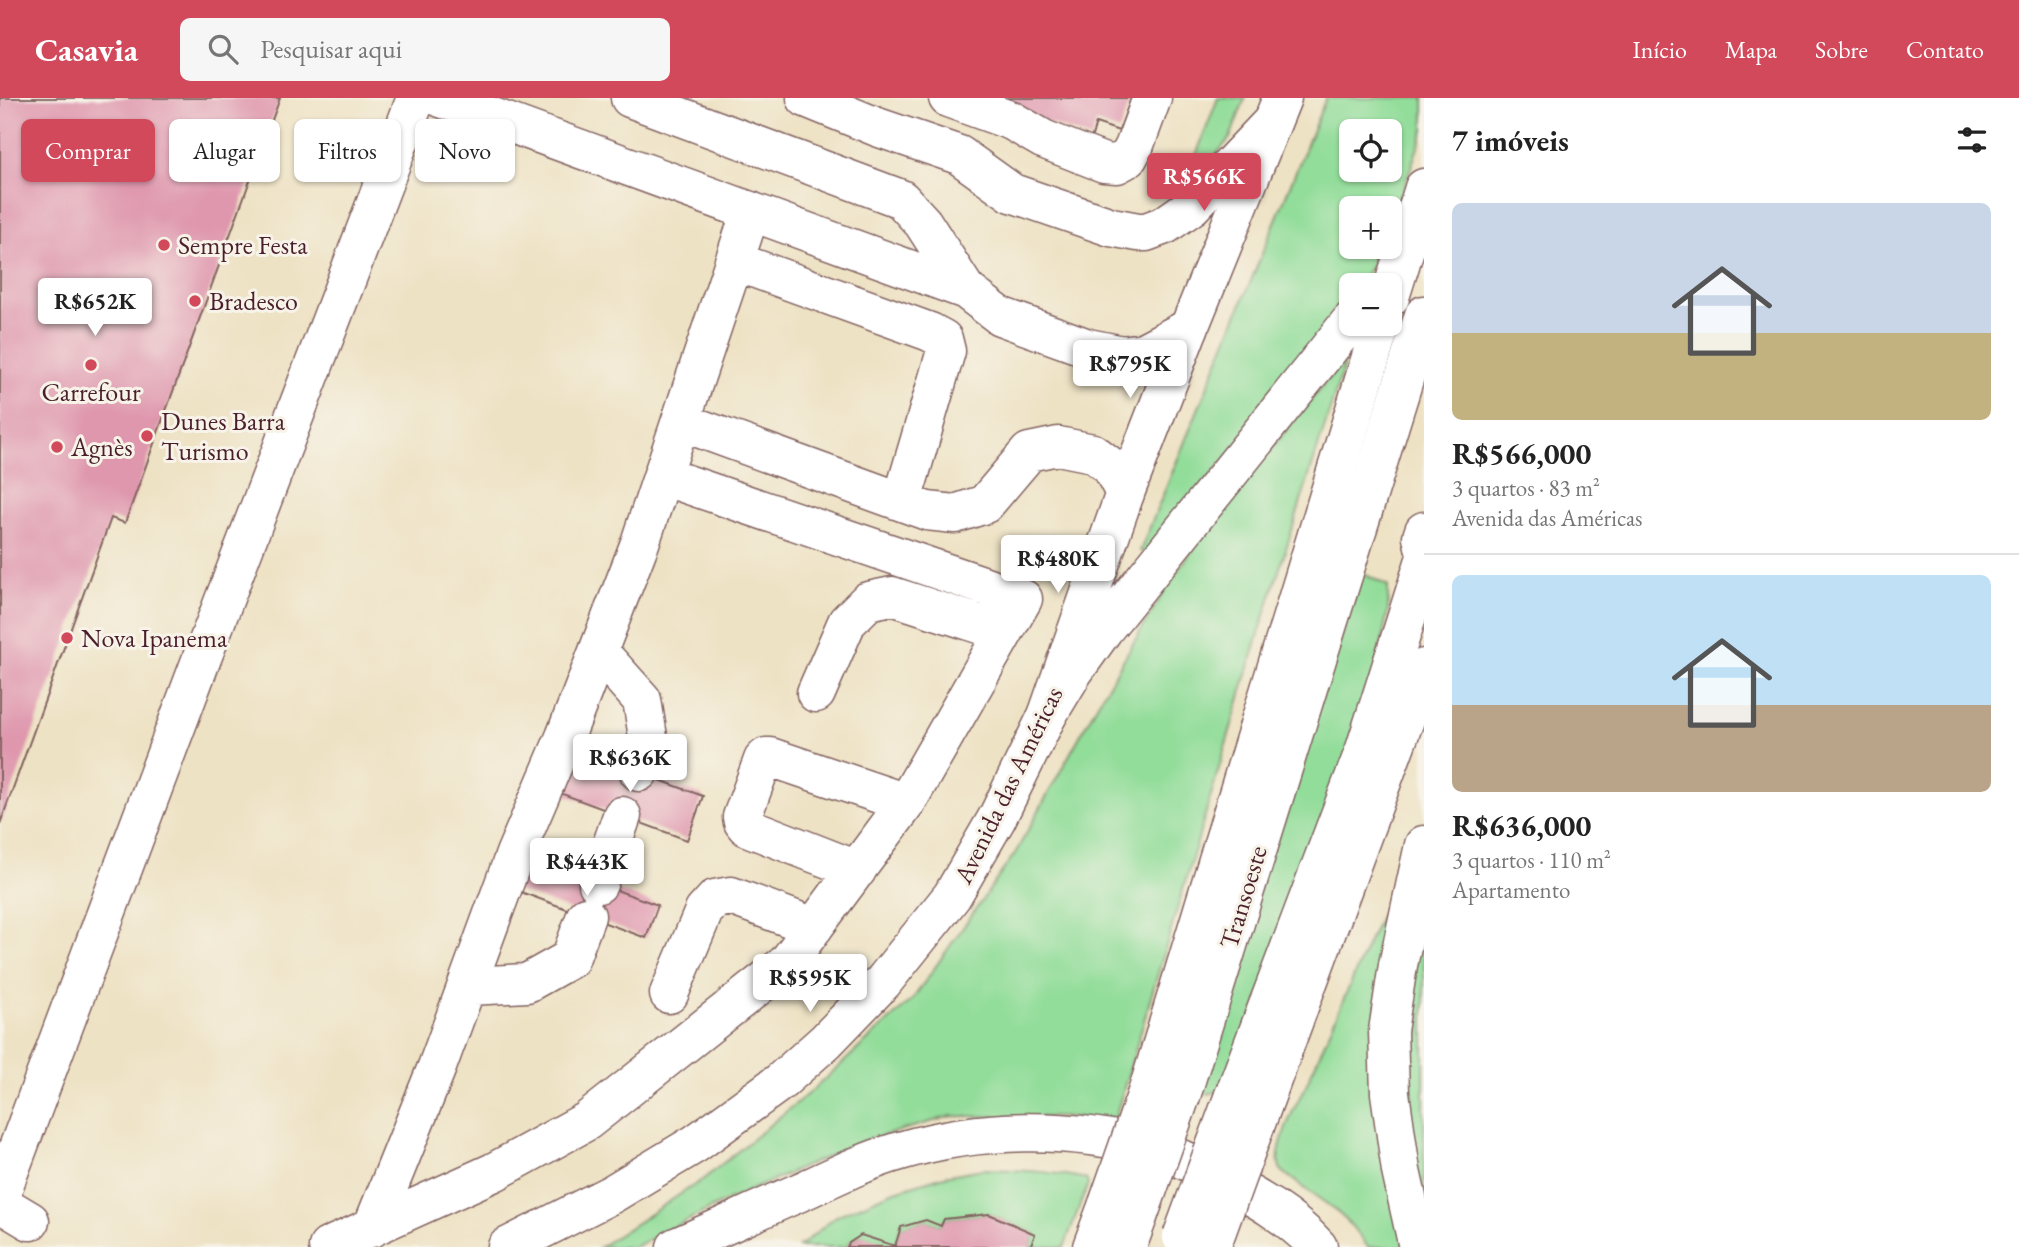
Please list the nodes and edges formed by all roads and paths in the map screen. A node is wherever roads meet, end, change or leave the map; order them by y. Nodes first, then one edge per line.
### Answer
1 (416, 98) edge
2 (441, 98) edge
3 (630, 98) edge
4 (806, 98) edge
5 (948, 98) edge
6 (1153, 98) edge
7 (1278, 109) edge
8 (1424, 188) edge
9 (751, 211) junction
10 (1411, 226) junction
11 (734, 261) junction
12 (1383, 273) edge
13 (1397, 273) edge
14 (965, 290) junction
15 (1424, 315) edge
16 (1189, 328) junction
17 (1339, 336) edge
18 (1378, 336) edge
19 (1424, 362) edge
20 (682, 422) junction
21 (663, 476) junction
22 (1125, 493) junction
23 (902, 501) junction
24 (1424, 531) edge
25 (1353, 544) junction
26 (1424, 545) edge
27 (1424, 563) edge
28 (1004, 632) junction
29 (599, 652) junction
30 (1424, 668) edge
31 (816, 693) dead end
32 (1047, 716) junction
33 (639, 772) dead end
34 (906, 803) junction
35 (622, 816) dead end
36 (1424, 845) edge
37 (857, 870) junction
38 (814, 927) junction
39 (468, 986) junction
40 (669, 994) dead end
41 (1165, 1091) junction
42 (1247, 1103) junction
43 (0, 1196) edge
44 (1124, 1223) edge
45 (372, 1228) junction
46 (1190, 1244) edge
47 (328, 1247) edge
48 (507, 1247) edge
49 (676, 1247) edge
50 (1092, 1247) edge
51 (1318, 1247) edge
52 (1418, 1247) edge

1 - 43 main road
2 - 9 main road
3 - 14 main road
4 - 7 main road
5 - 6 main road
7 - 16 main road, Avenida das Américas
8 - 10 main road
9 - 11 main road
9 - 14 main road
10 - 12 main road
10 - 13 main road
11 - 20 main road
11 - 23 main road
14 - 16 main road
15 - 25 main road, Transoeste
16 - 22 main road, Avenida das Américas
17 - 32 main road
18 - 41 main road
19 - 25 main road, Transoeste
20 - 21 main road
20 - 23 main road
21 - 28 main road
21 - 29 main road
22 - 23 main road
22 - 32 main road, Avenida das Américas
24 - 26 main road
25 - 41 main road, Transoeste
27 - 42 main road
28 - 31 main road
28 - 34 main road
29 - 33 main road
29 - 39 main road
30 - 42 main road
32 - 48 main road, Avenida das Américas
34 - 37 main road
34 - 37 main road
35 - 39 main road
36 - 52 main road
37 - 38 main road
38 - 40 main road
38 - 45 main road
39 - 45 main road
41 - 44 main road, bridge
42 - 46 main road, bridge
44 - 50 main road
45 - 47 main road
49 - 51 main road

